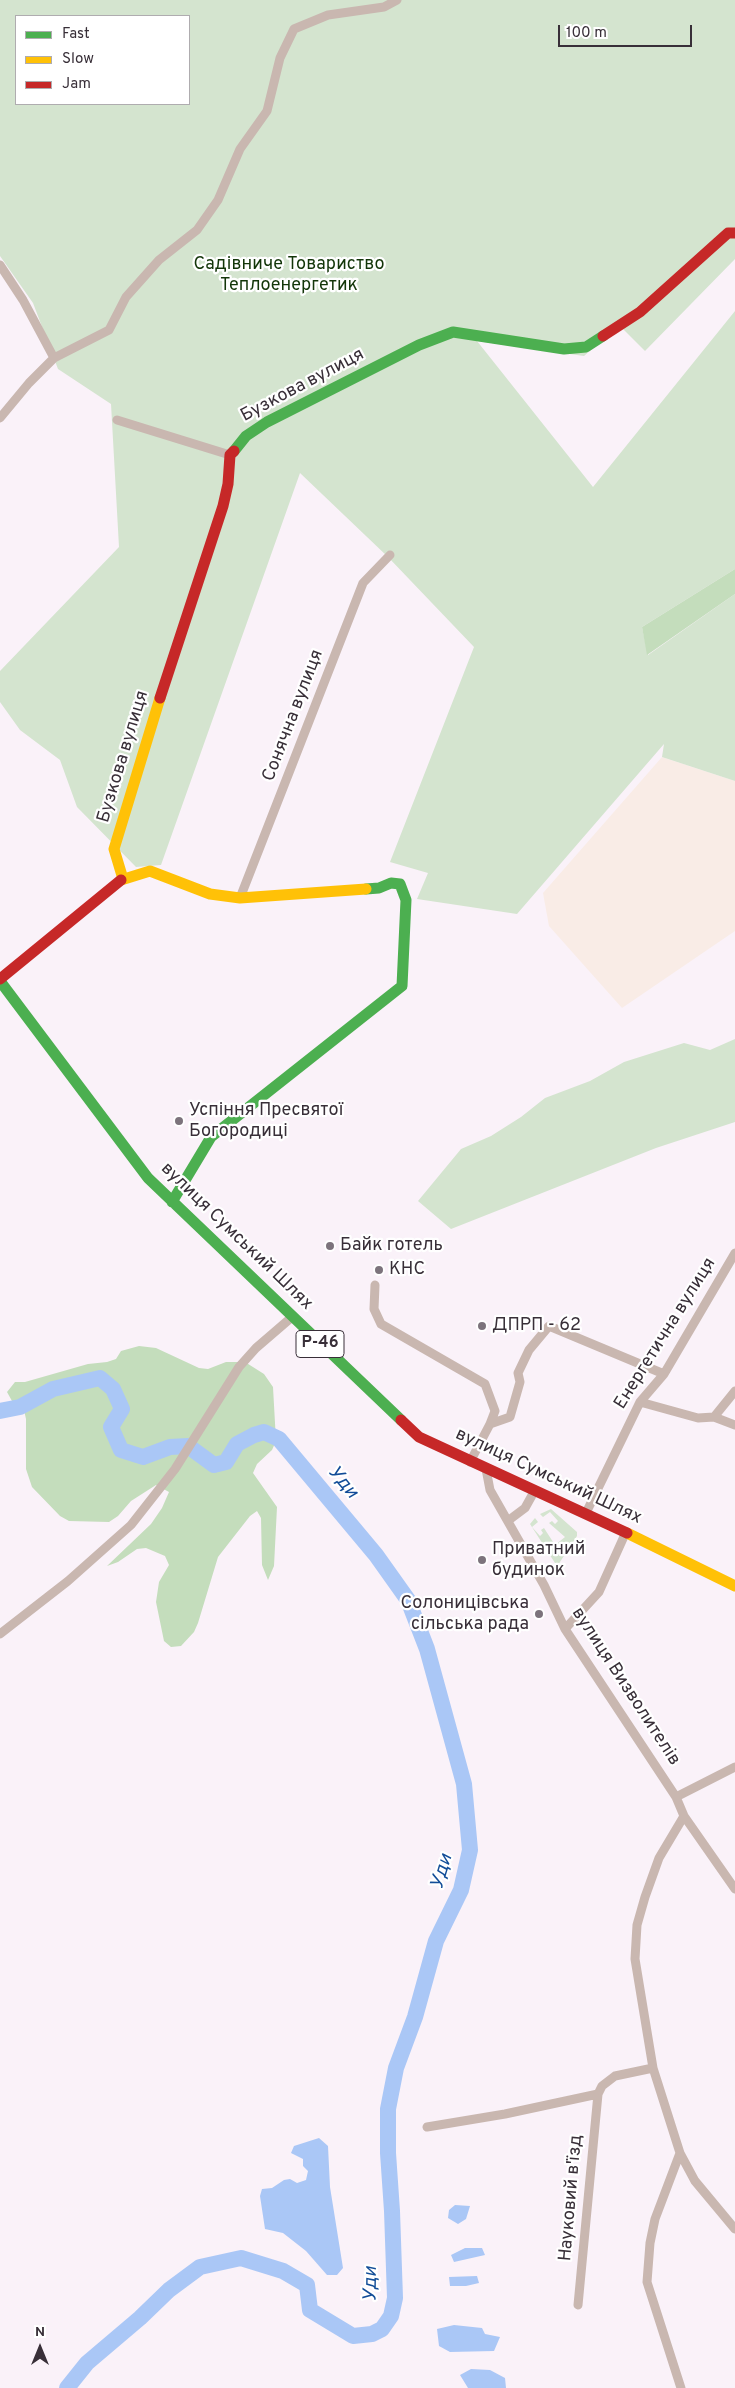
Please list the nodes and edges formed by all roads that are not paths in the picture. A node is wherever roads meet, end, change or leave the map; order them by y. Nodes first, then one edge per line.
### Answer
1 (396, 0) edge
2 (735, 233) edge
3 (0, 265) edge
4 (54, 358) junction
5 (0, 418) edge
6 (116, 420) dead end
7 (230, 455) junction
8 (390, 555) dead end
9 (123, 879) junction
10 (240, 898) junction
11 (0, 980) edge
12 (172, 1202) junction
13 (735, 1253) edge
14 (374, 1285) dead end
15 (292, 1316) junction
16 (664, 1374) junction
17 (735, 1390) edge
18 (640, 1402) junction
19 (714, 1417) junction
20 (490, 1424) junction
21 (735, 1424) edge
22 (470, 1462) junction
23 (486, 1469) junction
24 (536, 1490) junction
25 (586, 1514) junction
26 (509, 1520) junction
27 (626, 1532) junction
28 (735, 1586) edge
29 (565, 1629) junction
30 (0, 1634) edge
31 (735, 1767) edge
32 (676, 1797) junction
33 (684, 1816) junction
34 (735, 1889) edge
35 (653, 2068) junction
36 (598, 2094) junction
37 (427, 2127) dead end
38 (680, 2153) junction
39 (735, 2229) edge
40 (578, 2305) dead end
41 (681, 2388) edge

1 - 4 street
2 - 7 street, Бузкова вулиця
3 - 4 street
4 - 5 street
6 - 7 street
7 - 9 street, Бузкова вулиця
8 - 10 street, Сонячна вулиця
9 - 10 street
9 - 11 street
10 - 12 street
11 - 12 street, вулиця Сумський Шлях / Р-46
12 - 15 street, вулиця Сумський Шлях / Р-46
13 - 16 street, Енергетична вулиця
14 - 20 street
15 - 22 street, вулиця Сумський Шлях / Р-46
15 - 30 street
16 - 18 street, Енергетична вулиця
16 - 20 street
17 - 19 street
18 - 19 street
18 - 25 street, Енергетична вулиця
19 - 21 street
20 - 22 street
22 - 23 street, вулиця Сумський Шлях / Р-46
23 - 24 street, вулиця Сумський Шлях / Р-46
23 - 26 street, вулиця Визволителів
24 - 25 street, вулиця Сумський Шлях / Р-46
24 - 26 street
25 - 27 street, вулиця Сумський Шлях / Р-46
26 - 29 street, вулиця Визволителів
27 - 28 street, вулиця Сумський Шлях / Р-46
27 - 29 street
29 - 32 street, вулиця Визволителів
31 - 32 street
32 - 33 street, вулиця Визволителів
33 - 34 street, вулиця Визволителів
33 - 35 street
35 - 36 street
35 - 38 street
36 - 37 street
36 - 40 street, Науковий в'їзд
38 - 39 street
38 - 41 street

